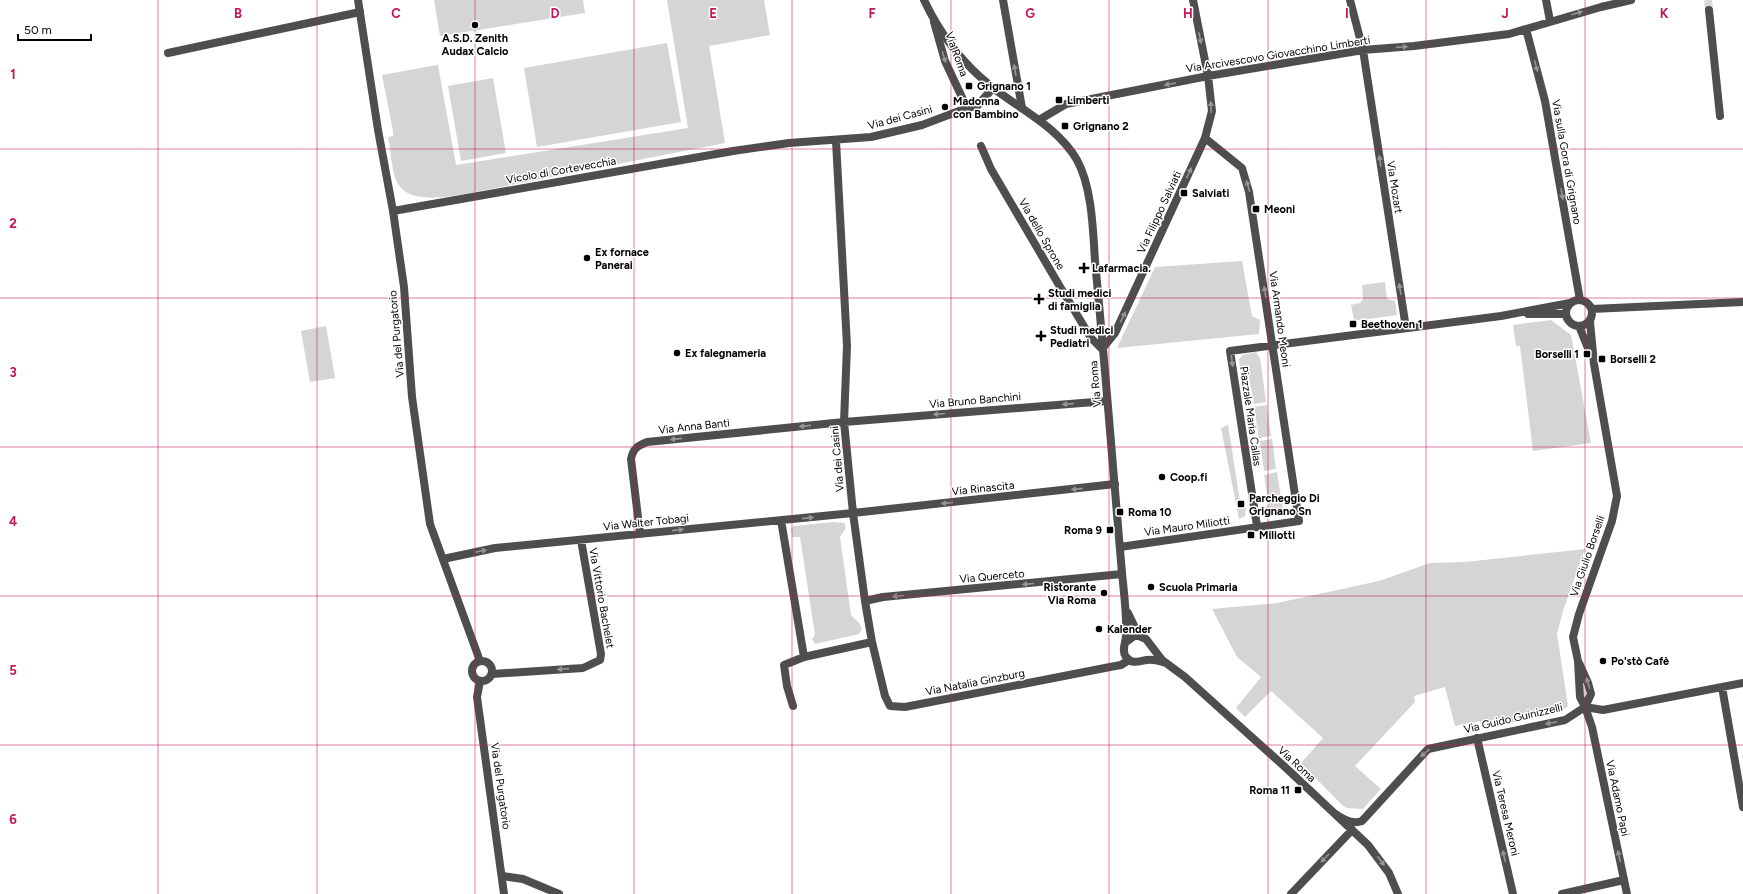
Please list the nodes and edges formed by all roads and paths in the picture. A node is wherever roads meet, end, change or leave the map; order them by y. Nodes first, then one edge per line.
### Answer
1 (358, 0) edge
2 (924, 0) edge
3 (1003, 0) edge
4 (1192, 0) edge
5 (1350, 0) edge
6 (1546, 0) edge
7 (1631, 0) edge
8 (1709, 10) tunnel mouth
9 (360, 12) junction
10 (933, 19) junction
11 (1550, 21) junction
12 (1526, 29) junction
13 (1363, 50) junction
14 (168, 52) dead end
15 (1208, 76) junction
16 (993, 88) junction
17 (967, 108) junction
18 (1022, 108) junction
19 (1720, 116) dead end
20 (1039, 120) junction
21 (1206, 138) junction
22 (836, 141) junction
23 (981, 146) dead end
24 (733, 151) joint
25 (393, 211) junction
26 (1580, 300) junction
27 (1743, 302) edge
28 (1570, 303) junction
29 (1592, 309) junction
30 (1566, 314) junction
31 (1509, 315) junction
32 (1590, 322) junction
33 (1579, 326) junction
34 (1406, 328) junction
35 (1273, 345) junction
36 (1102, 350) junction
37 (1594, 364) junction
38 (1107, 401) junction
39 (844, 422) junction
40 (1115, 484) junction
41 (853, 513) junction
42 (781, 520) junction
43 (1299, 521) joint
44 (1257, 526) junction
45 (640, 534) junction
46 (580, 540) junction
47 (1120, 547) junction
48 (443, 559) junction
49 (1122, 574) junction
50 (1125, 600) junction
51 (864, 601) junction
52 (1139, 636) junction
53 (872, 642) junction
54 (1126, 642) junction
55 (1150, 646) junction
56 (804, 657) junction
57 (1129, 660) junction
58 (1145, 660) junction
59 (480, 661) junction
60 (1166, 663) junction
61 (492, 674) junction
62 (480, 681) junction
63 (1743, 683) edge
64 (1722, 687) junction
65 (793, 706) dead end
66 (1585, 707) junction
67 (1477, 738) junction
68 (1743, 807) edge
69 (1334, 813) junction
70 (1362, 821) junction
71 (1352, 830) junction
72 (1368, 845) junction
73 (502, 876) junction
74 (1624, 880) junction
75 (504, 894) edge
76 (558, 894) edge
77 (1291, 894) edge
78 (1398, 894) edge
79 (1513, 894) edge
80 (1562, 894) edge
81 (1627, 894) edge

1 - 9 street, Via del Purgatorio
2 - 10 street, Via Roma
18 -> 3 street
4 -> 15 street, Via Filippo Salviati
5 - 13 street, Via Mozart
6 - 11 street
11 -> 7 street, Via Arcivescovo Giovacchino Limberti
8 - 19 street
9 - 14 street
9 - 25 street, Via del Purgatorio
10 - 16 street, Via Roma
10 -> 17 street, Via Roma
11 - 12 street, Via Arcivescovo Giovacchino Limberti
13 -> 12 street, Via Arcivescovo Giovacchino Limberti
12 -> 26 street, Via sulla Gora di Grignano
13 - 15 street, Via Arcivescovo Giovacchino Limberti
34 -> 13 street, Via Mozart
15 -> 20 street, Via Arcivescovo Giovacchino Limberti
21 -> 15 street, Via Filippo Salviati
16 - 17 street
16 - 18 street, Via Roma
17 - 22 street, Via dei Casini
18 - 20 street, Via Roma
20 - 36 street, Via Roma
35 -> 21 street, Via Armando Meoni
36 -> 21 street, Via Filippo Salviati
22 - 24 street, Via dei Casini
22 - 39 street, Via dei Casini
23 - 36 street, Via dello Sprone
24 - 25 street, Vicolo di Cortevecchia
25 - 48 street, Via del Purgatorio
26 - 28 street
26 - 29 street
27 - 29 street
28 - 30 street
28 - 31 street
29 - 32 street
30 - 31 street
30 - 33 street
31 - 34 street
32 - 33 street
32 - 37 street, Via Giulio Borselli
33 - 37 street, Via Giulio Borselli
34 - 35 street
35 - 43 street, Via Armando Meoni
35 -> 44 street, Piazzale Maria Callas
36 - 38 street, Via Roma
37 - 66 street, Via Giulio Borselli
38 -> 39 street, Via Bruno Banchini
38 - 40 street, Via Roma
39 - 41 street, Via dei Casini
39 -> 45 street, Via Anna Banti
40 -> 41 street, Via Rinascita
40 - 47 street, Via Roma
42 -> 41 street, Via Walter Tobagi
41 - 51 street, Via dei Casini
45 -> 42 street, Via Walter Tobagi
42 - 56 street
43 - 44 street, Via Mauro Miliotti
44 - 47 street, Via Mauro Miliotti
45 - 46 street, Via Walter Tobagi
48 -> 46 street, Via Walter Tobagi
46 -> 61 street, Via Vittorio Bachelet
47 - 49 street, Via Roma
48 - 59 street, Via del Purgatorio
49 - 50 street, Via Roma
49 -> 51 street, Via Querceto
50 - 52 street, Via Roma
50 - 54 street, Via Roma
51 - 53 street, Via dei Casini
52 - 54 street
52 - 55 street, Via Roma
53 - 56 street
53 - 57 street, Via Natalia Ginzburg
54 - 57 street, Via Roma
55 - 58 street
55 - 60 street, Via Roma
56 - 65 street
57 - 58 street, Via Roma
58 - 60 street, Via Roma
59 - 61 street
59 - 62 street
60 - 69 street, Via Roma
61 - 62 street
62 - 73 street, Via del Purgatorio
63 - 64 street
64 - 66 street
64 - 68 street
66 -> 67 street, Via Guido Guinizzelli
74 -> 66 street, Via Adamo Papi
67 -> 70 street, Via Guido Guinizzelli
79 -> 67 street, Via Teresa Meroni
69 - 70 street
69 - 71 street, Via Roma
70 - 72 street
71 - 72 street, Via Roma
71 -> 77 street
72 -> 78 street, Via Roma
73 - 75 street, Via del Purgatorio
73 - 76 street
74 - 80 street
74 - 81 street, Via Adamo Papi

